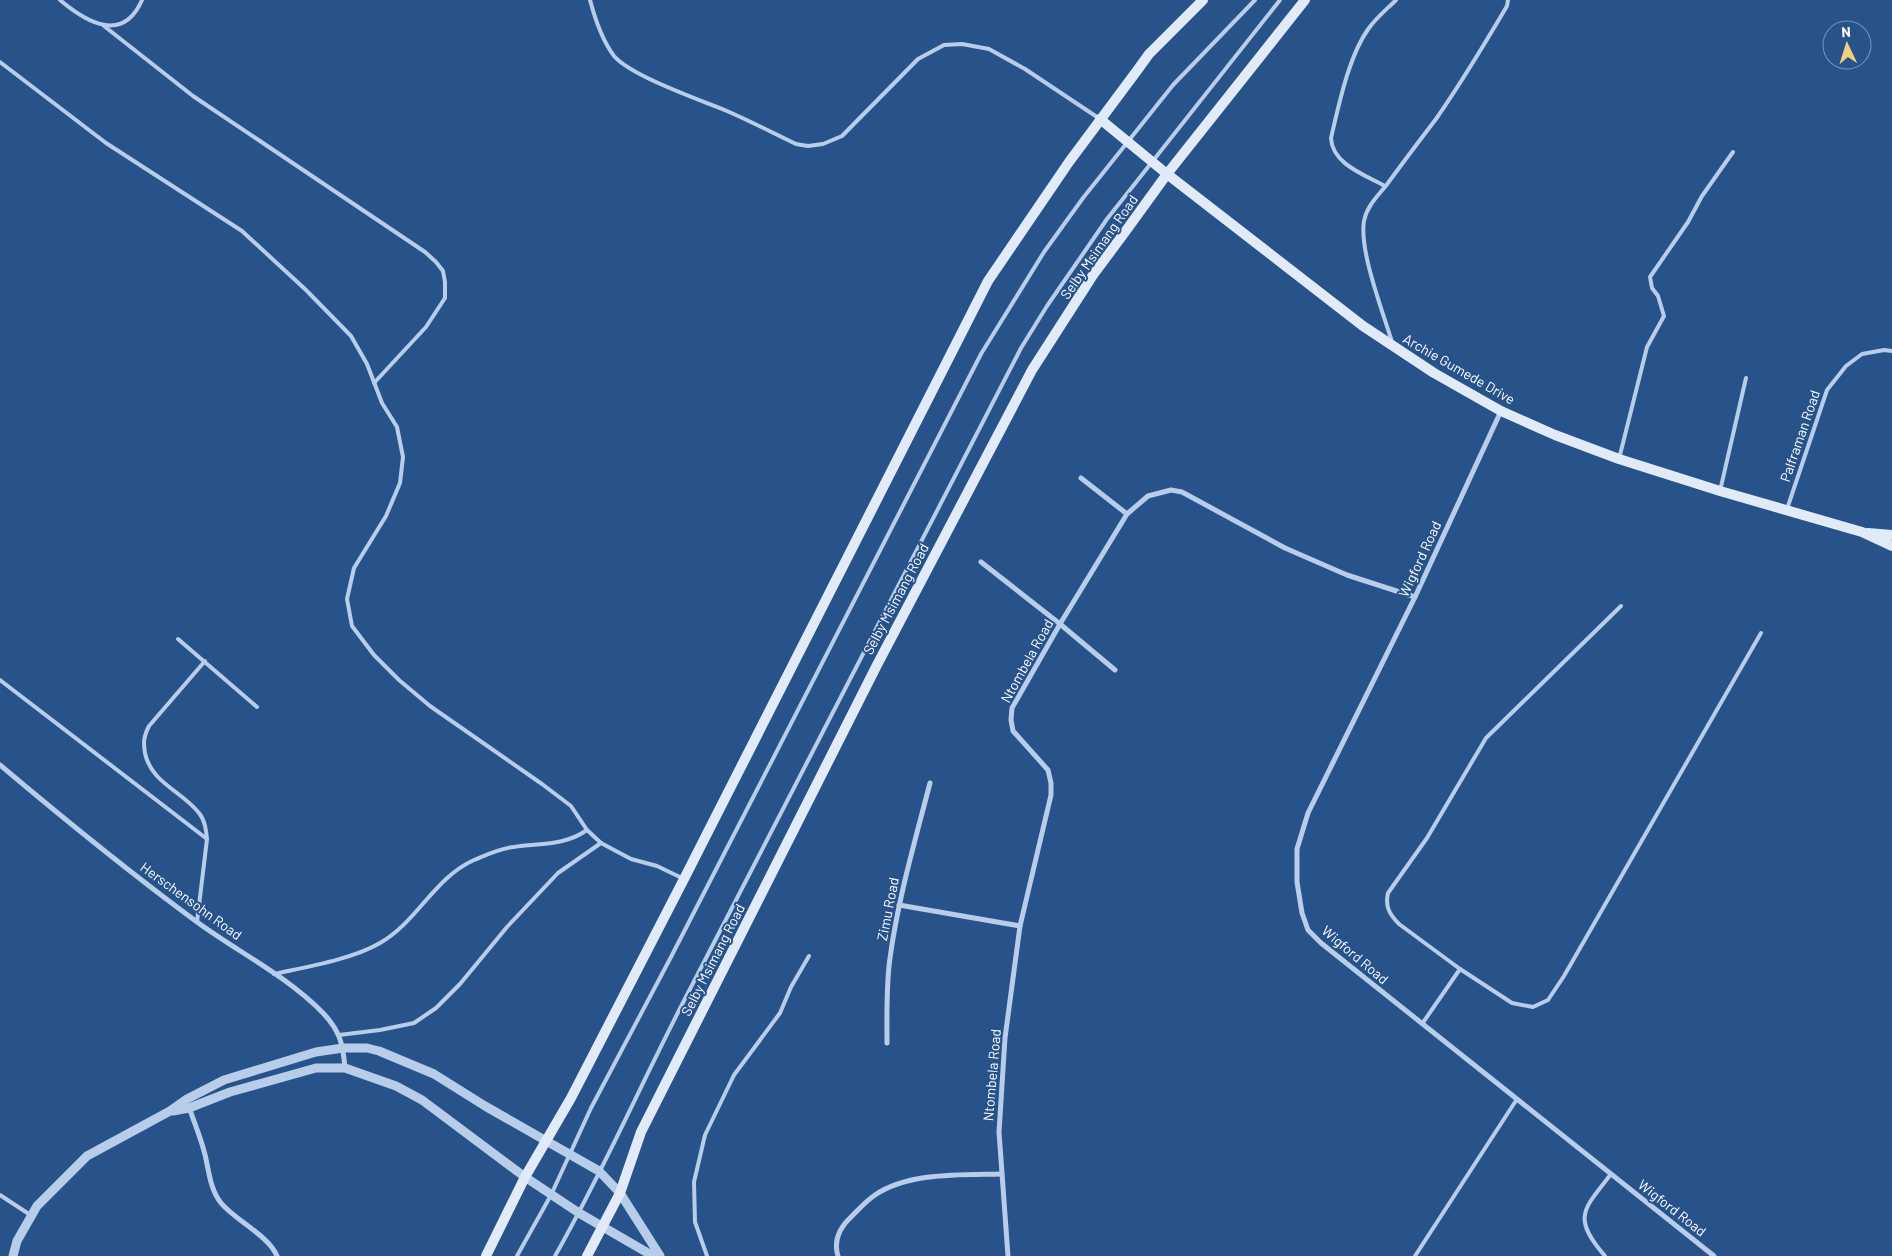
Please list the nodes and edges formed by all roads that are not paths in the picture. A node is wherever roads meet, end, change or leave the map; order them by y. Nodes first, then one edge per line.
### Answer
1 (60, 0) edge
2 (142, 0) edge
3 (590, 0) edge
4 (1204, 0) edge
5 (1255, 0) edge
6 (1280, 0) edge
7 (1305, 0) edge
8 (1396, 0) edge
9 (1508, 0) edge
10 (104, 26) junction
11 (0, 62) edge
12 (1100, 119) junction
13 (1128, 142) junction
14 (1733, 152) dead end
15 (1153, 162) junction
16 (1167, 174) junction
17 (1385, 186) junction
18 (1394, 348) junction
19 (1892, 351) edge
20 (1746, 378) dead end
21 (374, 383) junction
22 (1501, 411) junction
23 (1619, 458) junction
24 (1081, 478) dead end
25 (1720, 491) junction
26 (1787, 509) junction
27 (1127, 514) junction
28 (1862, 532) junction
29 (1892, 535) edge
30 (1892, 546) edge
31 (981, 562) dead end
32 (1415, 597) junction
33 (1621, 606) dead end
34 (1060, 624) junction
35 (1761, 632) dead end
36 (178, 639) dead end
37 (204, 661) junction
38 (1114, 670) dead end
39 (0, 680) edge
40 (257, 707) dead end
41 (0, 765) edge
42 (930, 783) dead end
43 (587, 830) junction
44 (206, 839) junction
45 (602, 843) junction
46 (684, 879) junction
47 (899, 905) junction
48 (197, 922) junction
49 (1020, 926) junction
50 (809, 956) dead end
51 (1460, 969) junction
52 (274, 974) junction
53 (1422, 1024) junction
54 (339, 1035) junction
55 (887, 1042) dead end
56 (343, 1048) junction
57 (346, 1068) junction
58 (1517, 1099) junction
59 (188, 1104) junction
60 (546, 1139) junction
61 (570, 1154) junction
62 (600, 1171) junction
63 (1002, 1174) junction
64 (1612, 1174) junction
65 (524, 1177) junction
66 (620, 1193) junction
67 (551, 1194) junction
68 (0, 1195) edge
69 (579, 1213) junction
70 (32, 1216) junction
71 (603, 1227) junction
72 (13, 1256) edge
73 (277, 1256) edge
74 (486, 1256) edge
75 (517, 1256) edge
76 (555, 1256) edge
77 (587, 1256) edge
78 (653, 1256) edge
79 (660, 1256) edge
80 (706, 1256) edge
81 (838, 1256) edge
82 (1008, 1256) edge
83 (1414, 1256) edge
84 (1605, 1256) edge
85 (1714, 1256) edge

1 - 10 lane
2 - 10 lane
3 - 12 lane
4 - 12 main road
5 - 13 lane
6 - 15 lane
7 - 16 main road, Selby Msimang Road
8 - 17 lane
9 - 17 lane
10 - 21 lane
11 - 21 lane
12 - 13 main road, Archie Gumede Drive
12 - 46 main road
13 - 15 main road, Archie Gumede Drive
13 - 61 lane
14 - 23 lane
15 - 16 main road, Archie Gumede Drive
15 - 62 lane
16 - 18 main road, Archie Gumede Drive
16 - 66 main road, Selby Msimang Road
17 - 18 lane
18 - 22 main road, Archie Gumede Drive
19 - 26 lane, Palframan Road
20 - 25 lane
21 - 43 lane
22 - 23 main road, Archie Gumede Drive
22 - 32 street, Wigford Road
23 - 25 main road, Archie Gumede Drive
24 - 27 street
25 - 26 main road, Archie Gumede Drive
26 - 28 main road, Archie Gumede Drive
27 - 32 street, Ntombela Road
27 - 34 street, Ntombela Road
28 - 29 main road, Archie Gumede Drive
28 - 30 main road, Archie Gumede Drive
31 - 34 street
32 - 53 street, Wigford Road
33 - 51 lane
34 - 38 street
34 - 49 street, Ntombela Road
35 - 51 lane
36 - 37 lane
37 - 40 lane
37 - 44 lane
39 - 44 lane
41 - 48 street, Herschensohn Road
42 - 47 street, Zimu Road
43 - 45 lane
43 - 52 lane
44 - 48 lane
45 - 46 lane
45 - 54 lane
46 - 60 main road
47 - 49 street
47 - 55 street, Zimu Road
48 - 52 street, Herschensohn Road
49 - 63 street, Ntombela Road
50 - 80 lane
51 - 53 lane
52 - 54 street, Herschensohn Road
53 - 58 street, Wigford Road
54 - 56 street, Herschensohn Road
56 - 57 street, Herschensohn Road
56 - 59 street
56 - 60 street
57 - 59 street
57 - 65 street
58 - 64 street, Wigford Road
58 - 83 lane
59 - 70 street
59 - 73 street
60 - 61 street
60 - 65 main road
61 - 62 street
61 - 67 lane
62 - 66 street
62 - 69 lane
63 - 81 street
63 - 82 street, Ntombela Road
64 - 84 lane
64 - 85 street, Wigford Road
65 - 67 street
65 - 74 main road
66 - 71 main road, Selby Msimang Road
66 - 79 street
67 - 69 street
67 - 75 lane
68 - 70 lane
69 - 71 street
69 - 76 lane
70 - 72 street
71 - 77 main road, Selby Msimang Road
71 - 78 street

